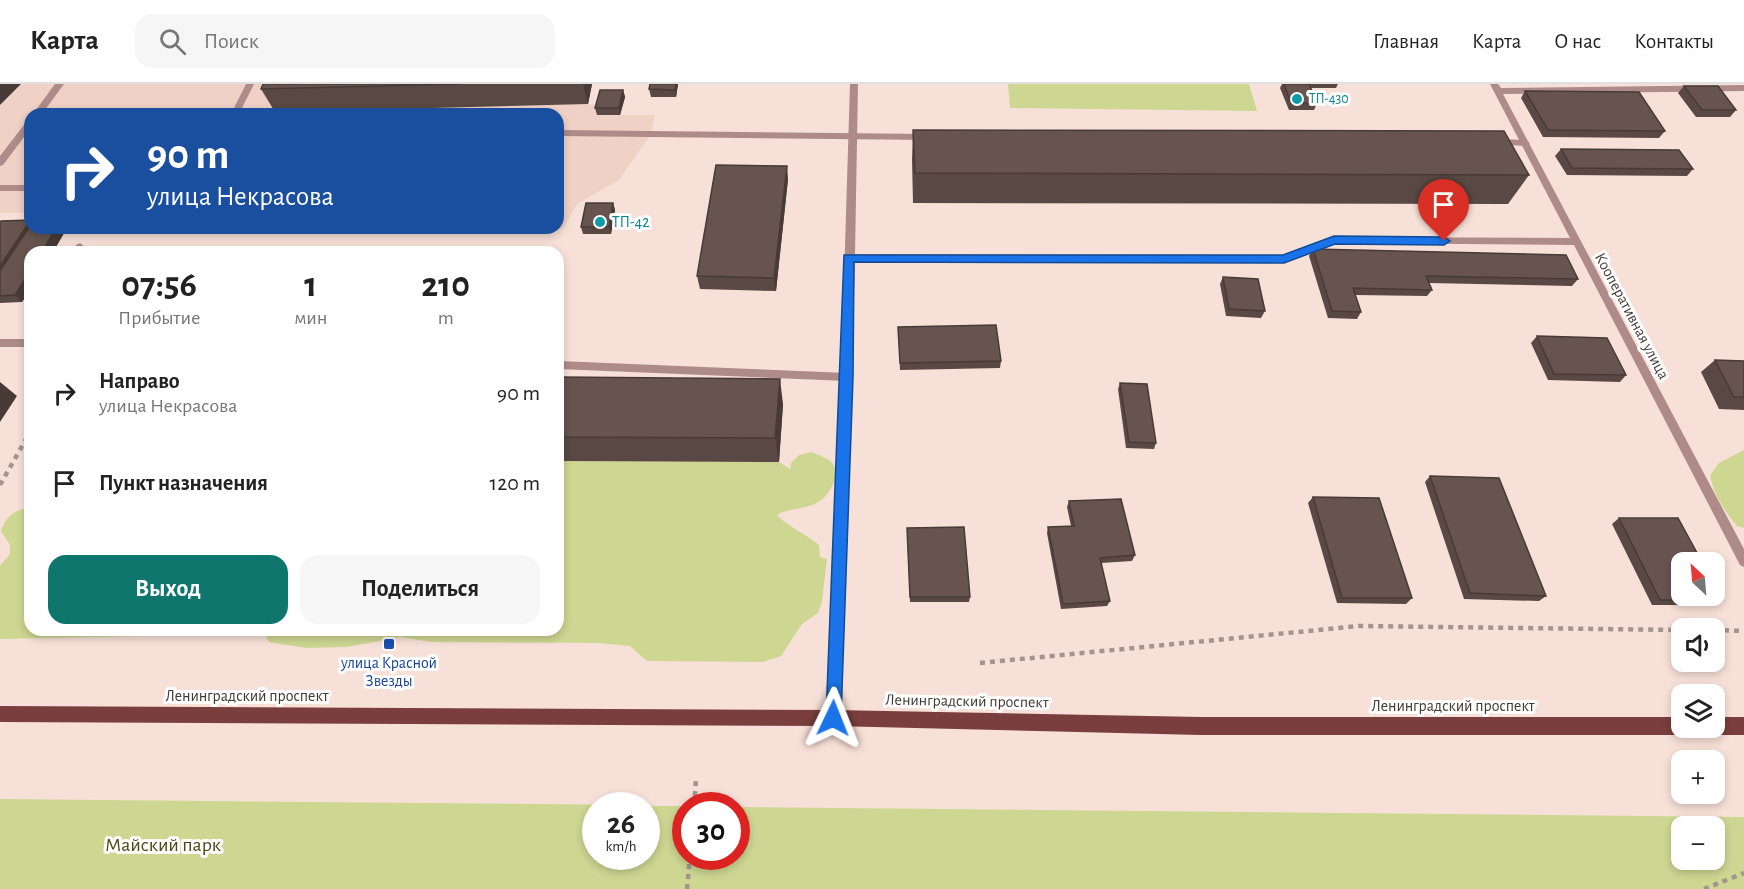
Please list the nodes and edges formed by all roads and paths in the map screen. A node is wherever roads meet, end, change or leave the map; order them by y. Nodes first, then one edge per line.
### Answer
1 (60, 84) edge
2 (250, 84) edge
3 (854, 84) edge
4 (1496, 88) edge
5 (1744, 88) edge
6 (42, 108) edge
7 (238, 108) edge
8 (24, 131) edge
9 (564, 133) edge
10 (853, 136) junction
11 (935, 137) edge
12 (1489, 142) edge
13 (1525, 143) junction
14 (0, 163) edge
15 (0, 188) edge
16 (24, 188) edge
17 (1577, 242) junction
18 (849, 258) junction
19 (0, 343) edge
20 (24, 343) edge
21 (564, 365) edge
22 (847, 377) junction
23 (24, 442) edge
24 (1, 482) edge
25 (1744, 561) edge
26 (1671, 630) edge
27 (1725, 630) edge
28 (1744, 631) edge
29 (980, 663) dead end
30 (0, 714) edge
31 (833, 718) junction
32 (1671, 726) edge
33 (1725, 726) edge
34 (1744, 726) edge
35 (696, 780) dead end
36 (695, 792) edge
37 (689, 870) edge
38 (1744, 873) edge
39 (687, 889) edge
40 (1704, 889) edge

1 - 6 street
2 - 7 street
3 - 10 street
4 - 5 street
4 - 13 street, Кооперативная улица
8 - 14 street
9 - 10 street
10 - 11 street
10 - 18 street
12 - 13 street
13 - 17 street, Кооперативная улица
15 - 16 street
17 - 18 street
17 - 25 street, Кооперативная улица
18 - 22 street
19 - 20 street
21 - 22 street
22 - 31 street
23 - 24 path
26 - 29 path
27 - 28 path
30 - 31 main road, Ленинградский проспект
31 - 32 main road, Ленинградский проспект
33 - 34 main road
35 - 36 path
37 - 39 path
38 - 40 path

